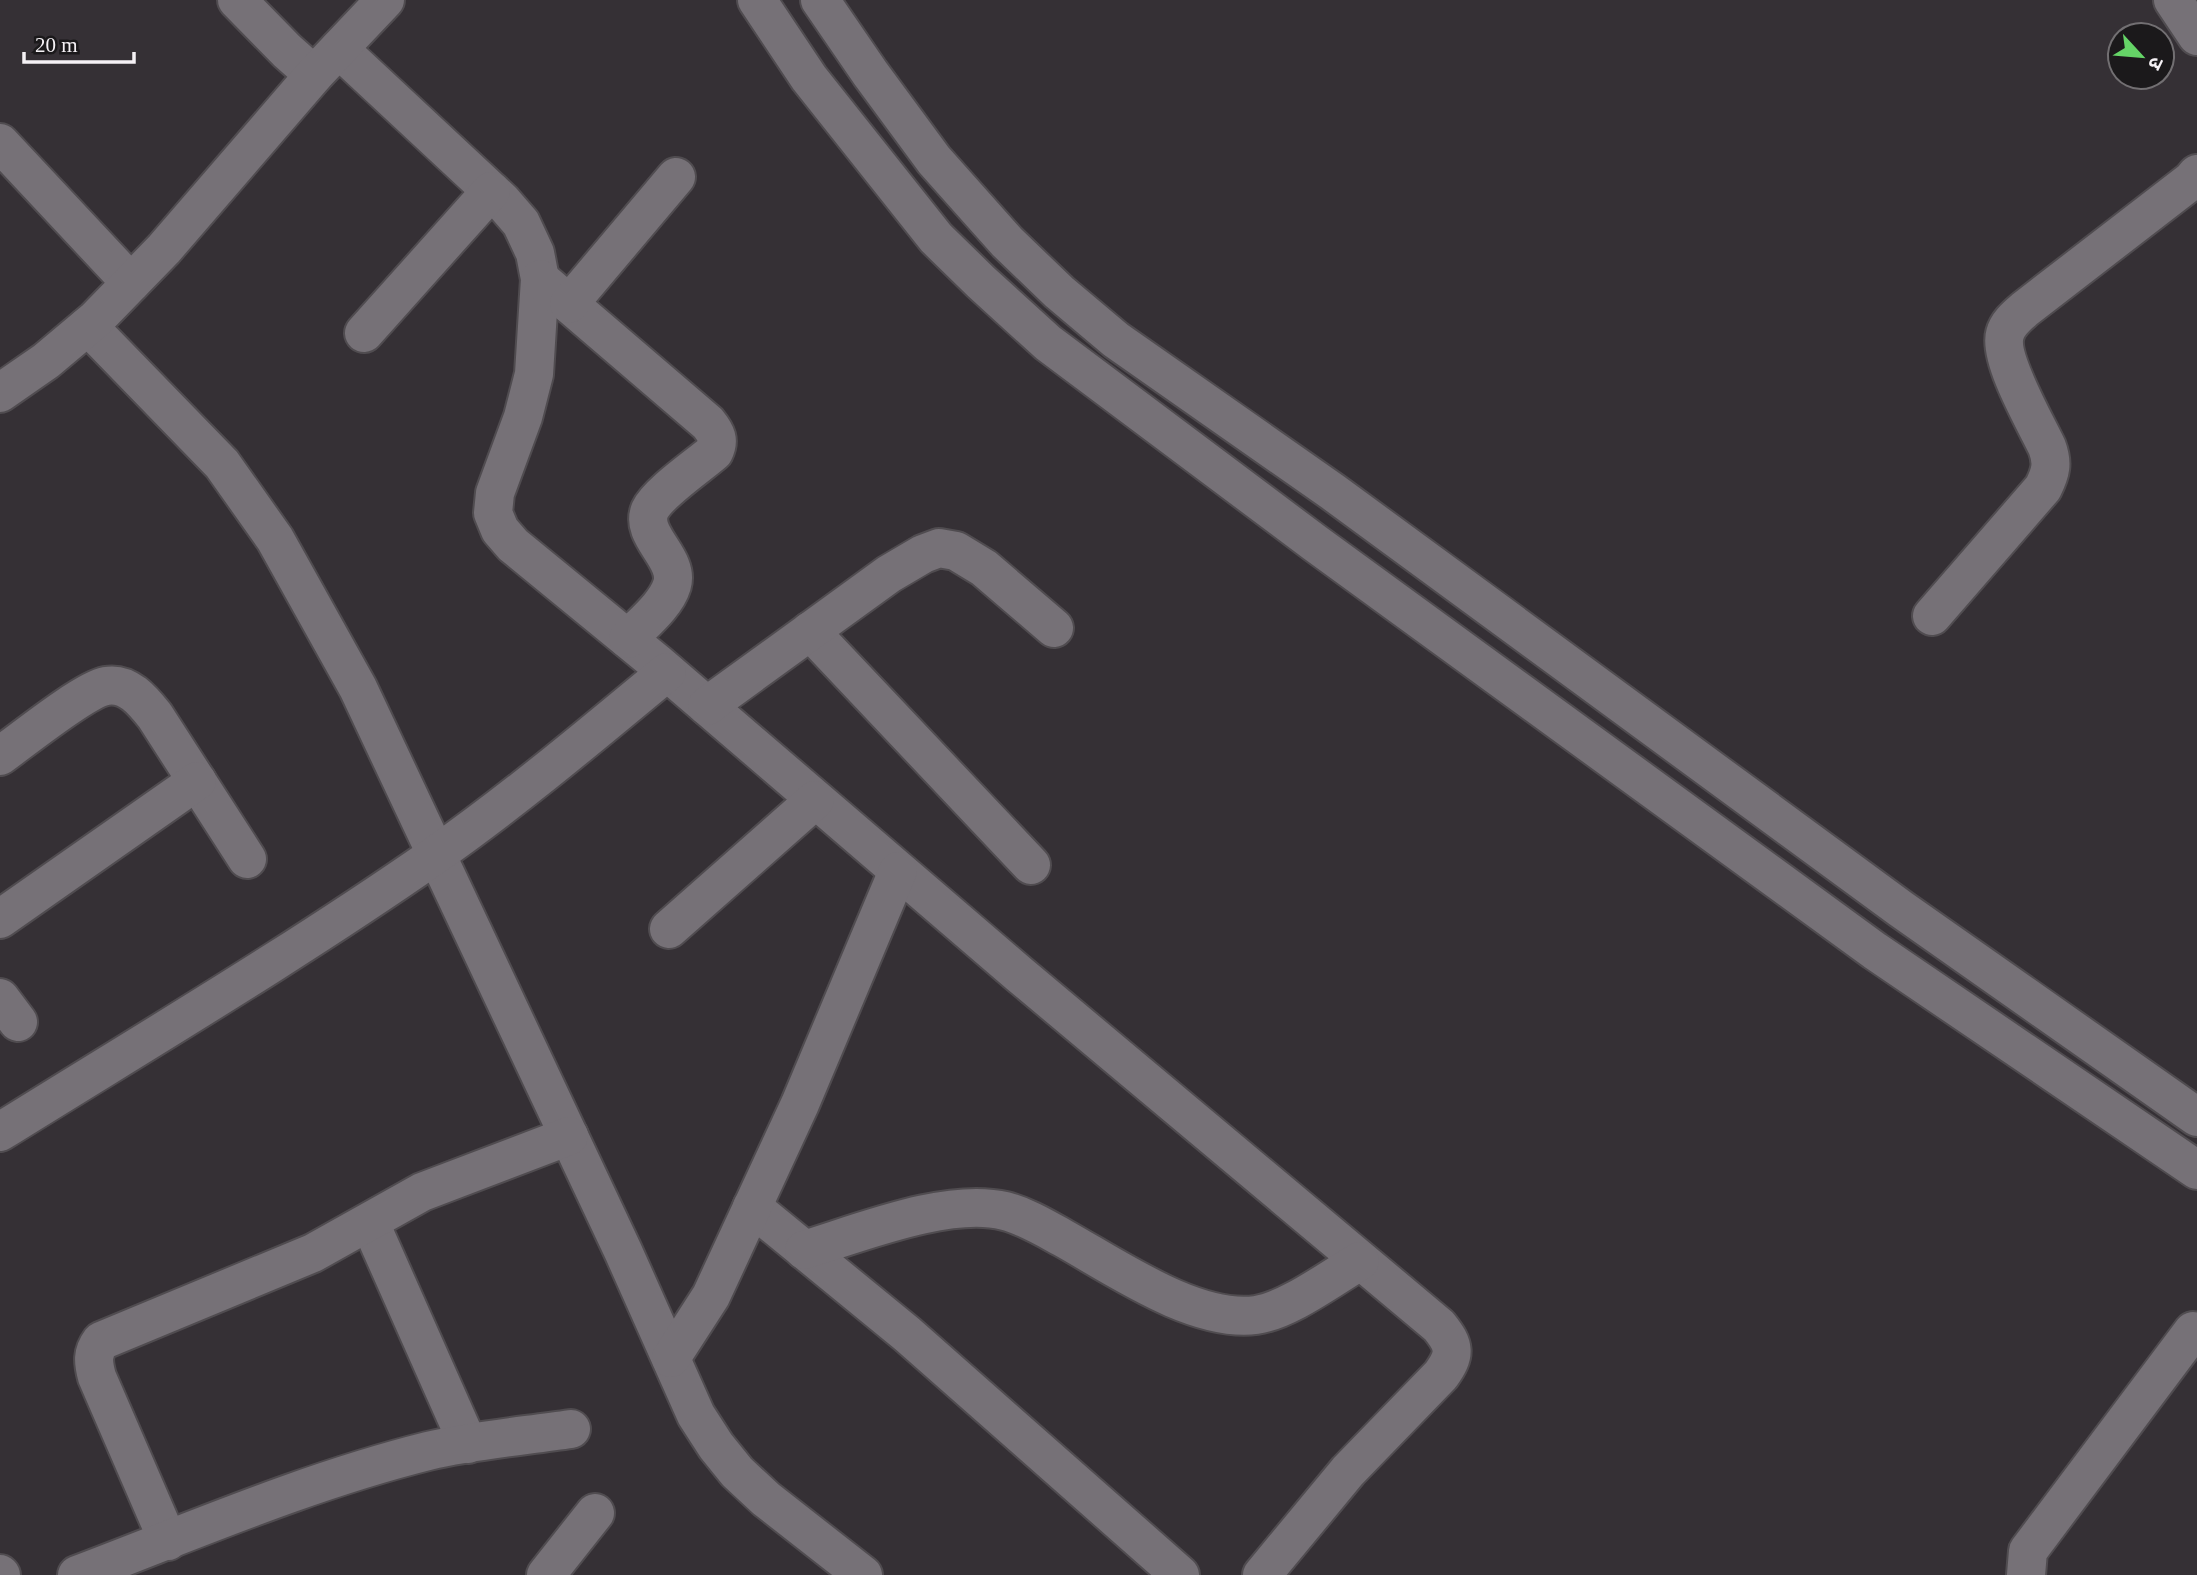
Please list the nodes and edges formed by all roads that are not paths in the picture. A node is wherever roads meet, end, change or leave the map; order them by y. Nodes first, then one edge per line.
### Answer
1 (237, 0) edge
2 (385, 0) edge
3 (757, 0) edge
4 (820, 0) edge
5 (2173, 0) edge
6 (2197, 36) edge
7 (327, 62) junction
8 (0, 143) edge
9 (2197, 174) edge
10 (676, 177) dead end
11 (491, 191) junction
12 (540, 279) junction
13 (131, 283) junction
14 (569, 304) junction
15 (88, 326) junction
16 (364, 332) dead end
17 (0, 393) edge
18 (1932, 616) dead end
19 (1054, 628) dead end
20 (810, 631) junction
21 (628, 639) junction
22 (667, 672) junction
23 (707, 706) junction
24 (0, 756) edge
25 (197, 781) junction
26 (815, 800) junction
27 (436, 855) junction
28 (247, 859) dead end
29 (1031, 865) dead end
30 (898, 871) junction
31 (0, 919) edge
32 (669, 929) dead end
33 (2197, 1117) edge
34 (0, 1132) edge
35 (569, 1136) junction
36 (2197, 1170) edge
37 (752, 1207) junction
38 (370, 1223) junction
39 (804, 1250) junction
40 (1360, 1261) junction
41 (2193, 1331) dead end
42 (671, 1358) junction
43 (571, 1429) dead end
44 (468, 1444) junction
45 (595, 1513) dead end
46 (168, 1541) junction
47 (77, 1575) edge
48 (546, 1575) edge
49 (863, 1575) edge
50 (1180, 1575) edge
51 (1262, 1575) edge
52 (2026, 1575) edge

1 - 7 street
2 - 7 street
3 - 36 street
4 - 33 street
5 - 6 street
7 - 11 street
7 - 13 street
8 - 13 street
9 - 18 street
10 - 14 street
11 - 12 street
11 - 16 street
12 - 14 street
12 - 21 street
13 - 15 street
14 - 21 street
15 - 17 street
15 - 27 street
19 - 20 street
20 - 23 street
20 - 29 street
21 - 22 street
22 - 23 street
22 - 27 street
23 - 26 street
24 - 25 street
25 - 28 street
25 - 31 street
26 - 30 street
26 - 32 street
27 - 34 street
27 - 35 street
30 - 37 street
30 - 40 street
35 - 38 street
35 - 42 street
37 - 39 street
37 - 42 street
38 - 44 street
38 - 46 street
39 - 40 street
39 - 50 street
40 - 51 street
41 - 52 street
42 - 49 street
43 - 44 street
44 - 46 street
45 - 48 street
46 - 47 street

